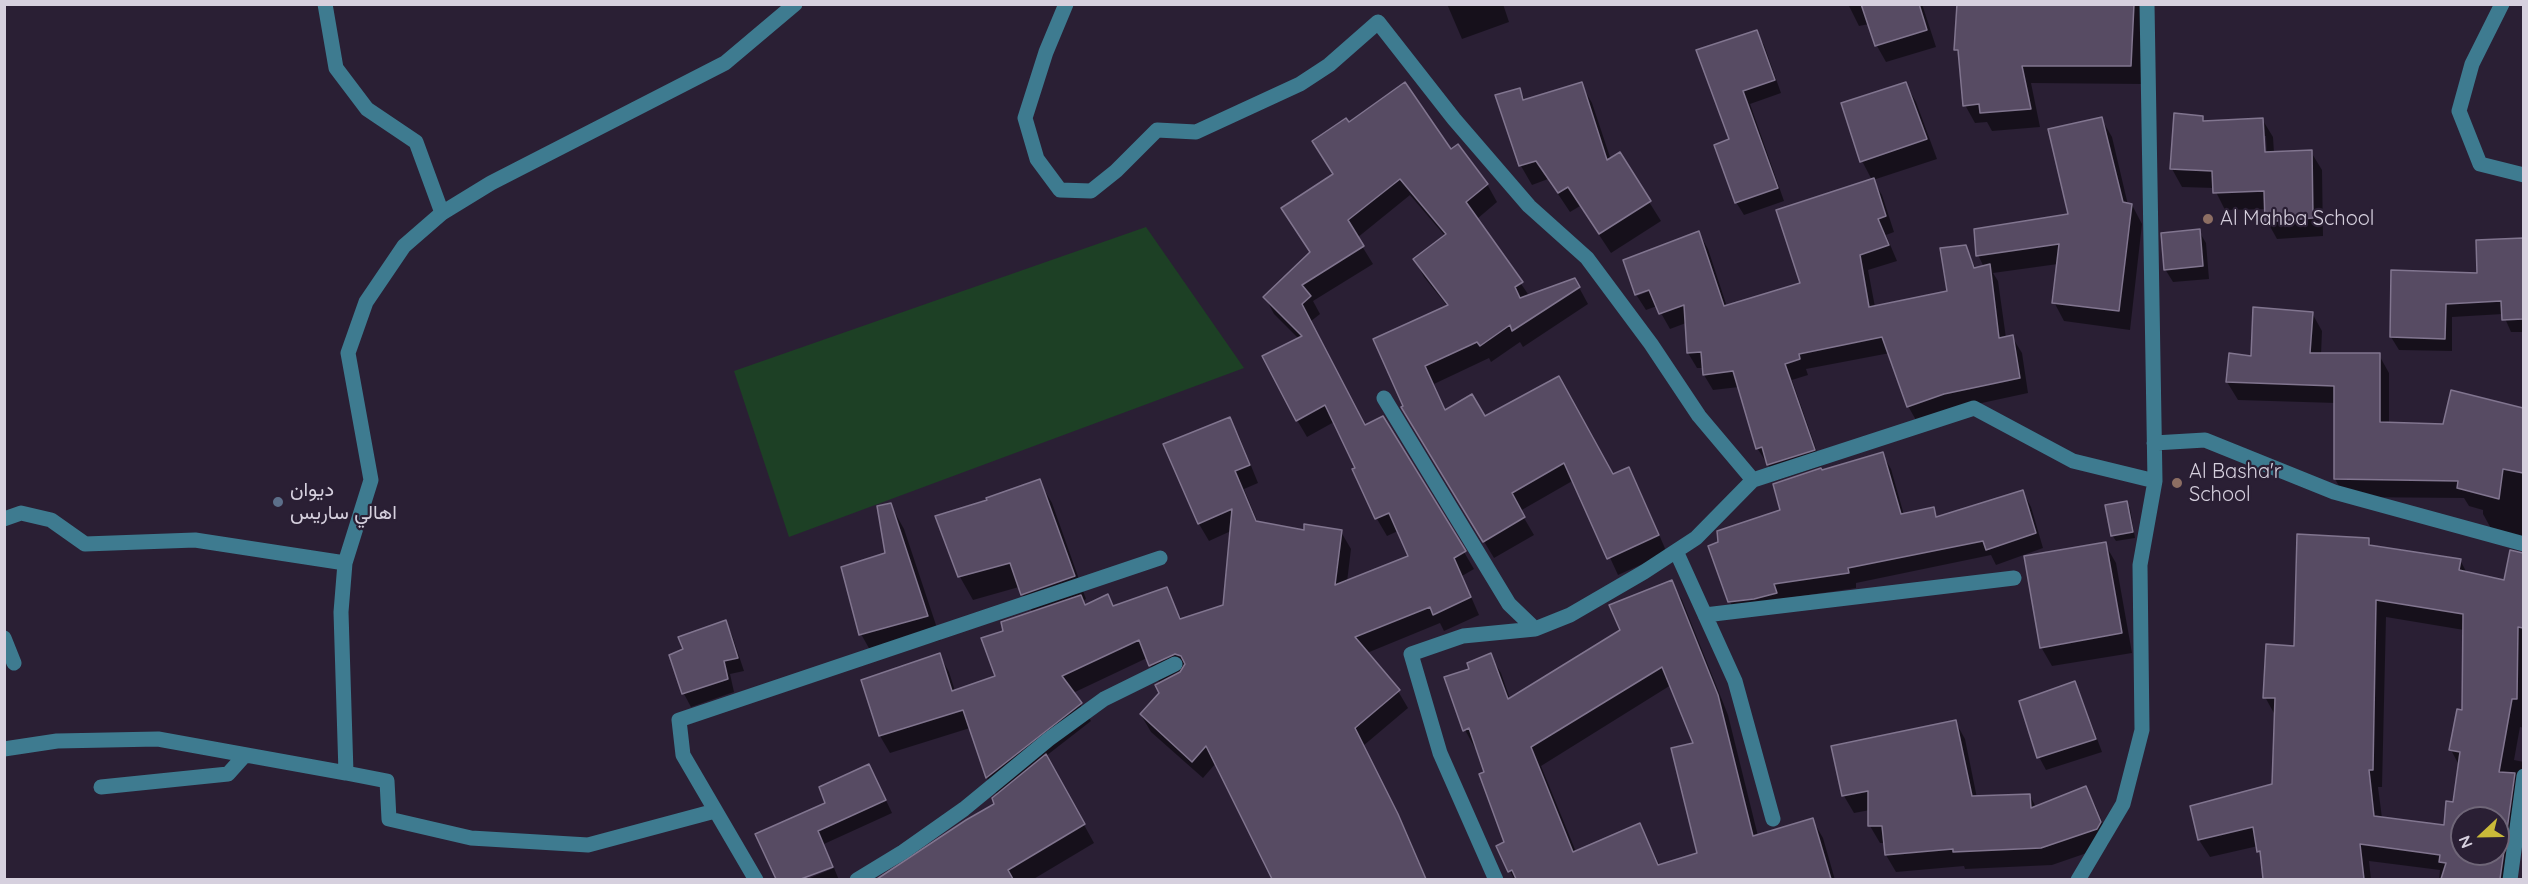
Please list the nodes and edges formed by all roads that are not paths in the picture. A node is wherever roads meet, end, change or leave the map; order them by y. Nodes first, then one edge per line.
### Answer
1 (325, 4) edge
2 (795, 4) edge
3 (1066, 4) edge
4 (2147, 4) edge
5 (2502, 4) edge
6 (2523, 176) edge
7 (442, 213) junction
8 (1384, 398) dead end
9 (2154, 443) junction
10 (1753, 480) junction
11 (2155, 481) junction
12 (4, 519) edge
13 (2523, 544) edge
14 (1676, 551) junction
15 (1160, 558) dead end
16 (345, 563) junction
17 (2014, 578) dead end
18 (1705, 615) junction
19 (1535, 630) junction
20 (4, 638) edge
21 (15, 663) dead end
22 (1174, 663) dead end
23 (4, 749) edge
24 (245, 755) junction
25 (346, 773) junction
26 (2523, 776) edge
27 (101, 788) dead end
28 (715, 811) junction
29 (1773, 819) dead end
30 (756, 879) edge
31 (857, 879) edge
32 (1495, 879) edge
33 (2078, 879) edge
34 (2510, 879) edge

1 - 7 street
2 - 7 street
3 - 10 street
4 - 9 street
5 - 6 street
7 - 16 street
8 - 19 street
9 - 11 street
9 - 13 street
10 - 11 street
10 - 14 street
11 - 33 street
12 - 16 street
14 - 18 street
14 - 19 street
15 - 28 street
16 - 25 street
17 - 18 street
18 - 29 street
19 - 32 street
20 - 21 street
22 - 31 street
23 - 24 street
24 - 25 street
24 - 27 street
25 - 28 street
26 - 34 street
28 - 30 street

